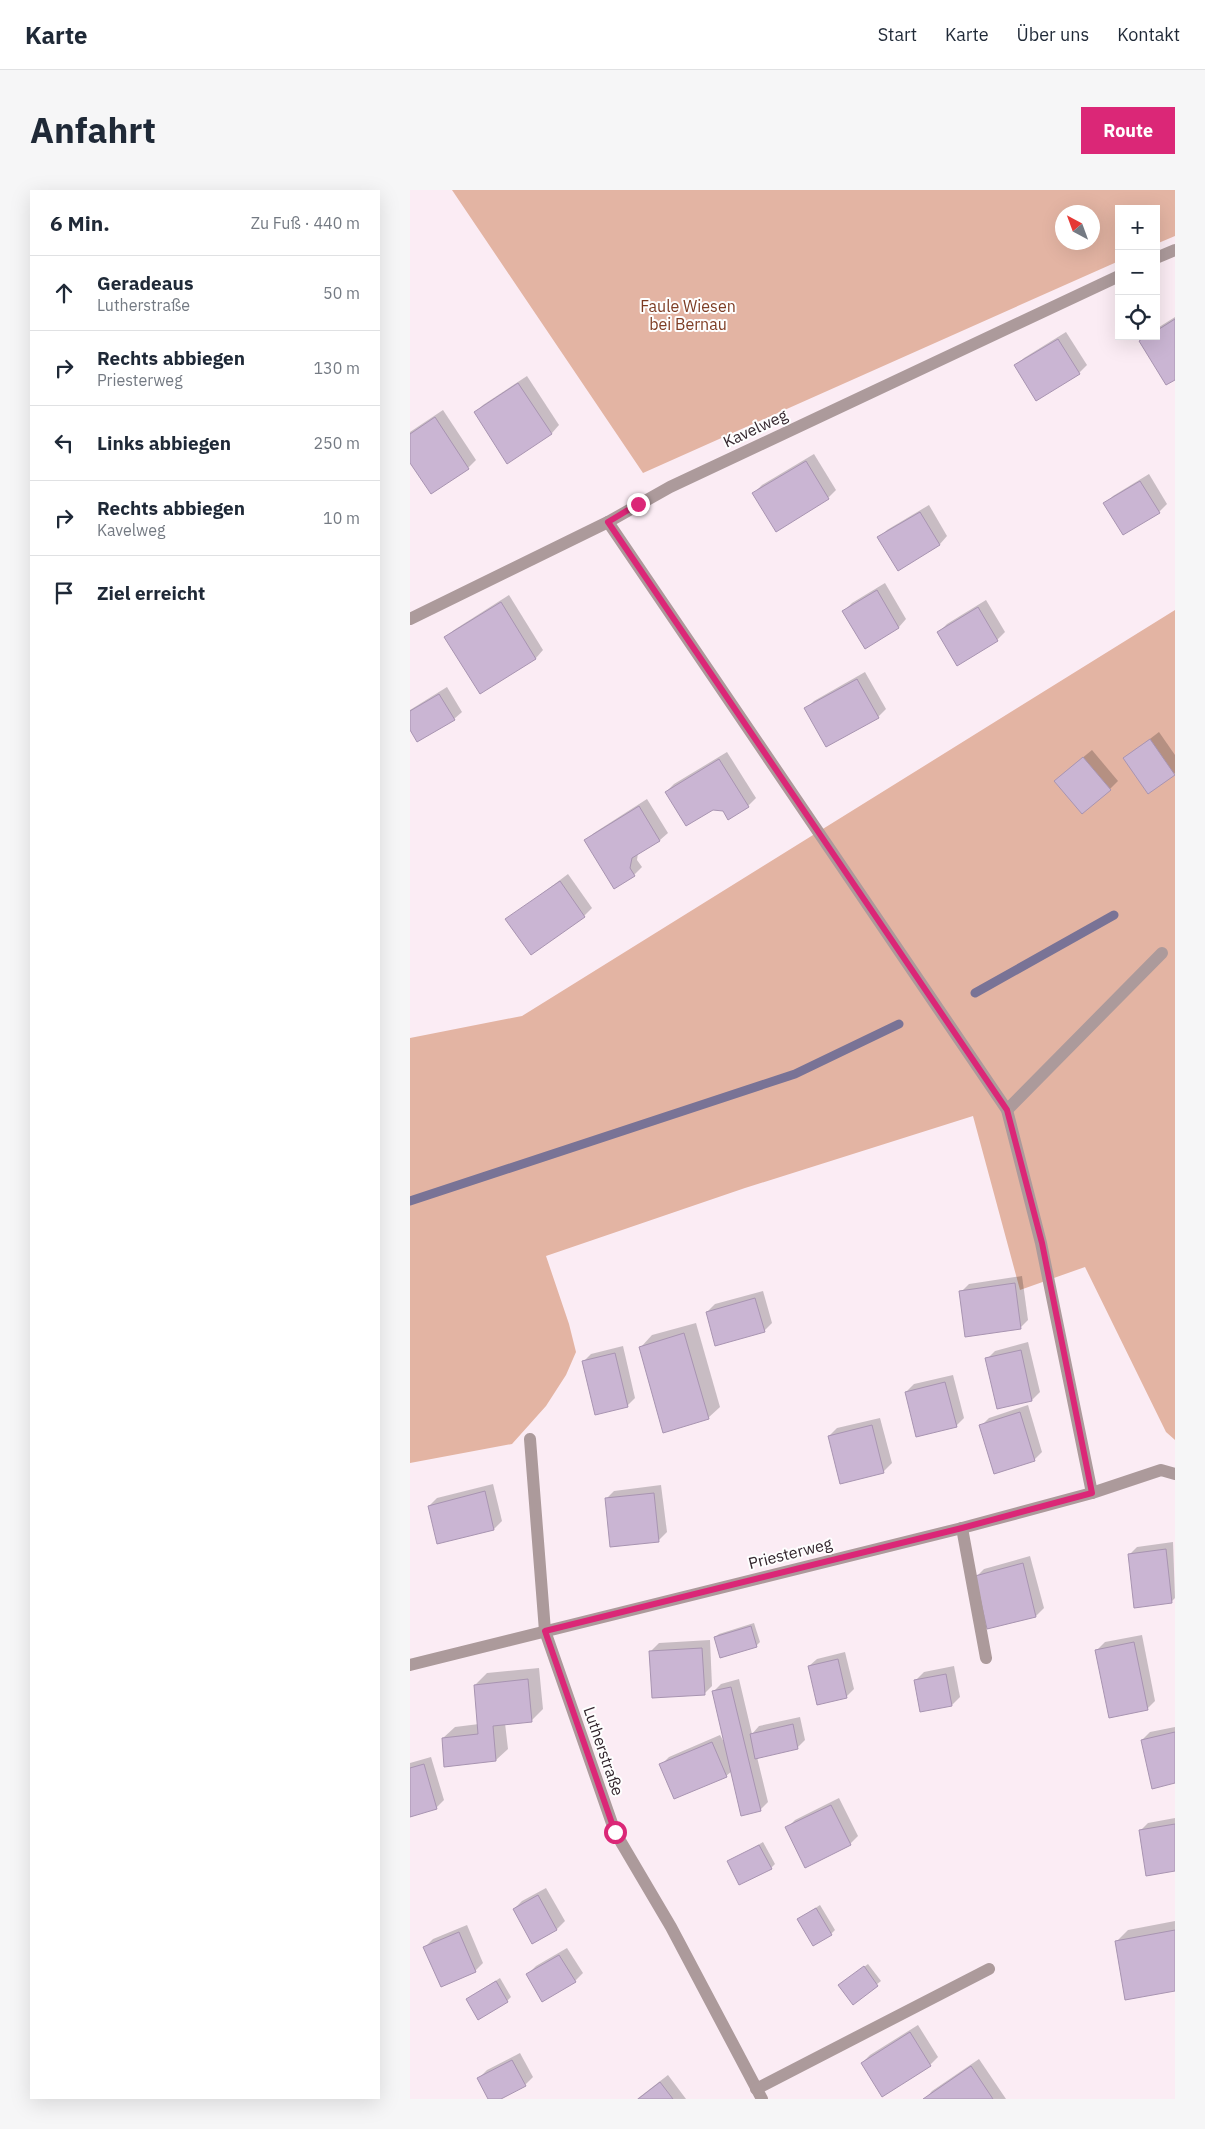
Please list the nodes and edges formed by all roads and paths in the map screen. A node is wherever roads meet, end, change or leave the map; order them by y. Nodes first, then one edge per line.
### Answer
1 (1175, 250) edge
2 (1160, 256) edge
3 (1115, 278) edge
4 (608, 522) junction
5 (410, 619) edge
6 (1162, 952) dead end
7 (1007, 1110) junction
8 (530, 1439) dead end
9 (1175, 1474) edge
10 (1092, 1493) junction
11 (962, 1528) junction
12 (545, 1631) junction
13 (986, 1658) dead end
14 (410, 1665) edge
15 (989, 1969) dead end
16 (759, 2094) edge

1 - 2 street
3 - 4 street, Kavelweg
4 - 5 street, Kavelweg
4 - 7 street
6 - 7 street
7 - 10 street
8 - 12 street, Lutherstraße
9 - 10 street, Priesterweg
10 - 11 street, Priesterweg
11 - 12 street, Priesterweg
11 - 13 street
12 - 14 street, Priesterweg
12 - 16 street, Lutherstraße
15 - 16 street

